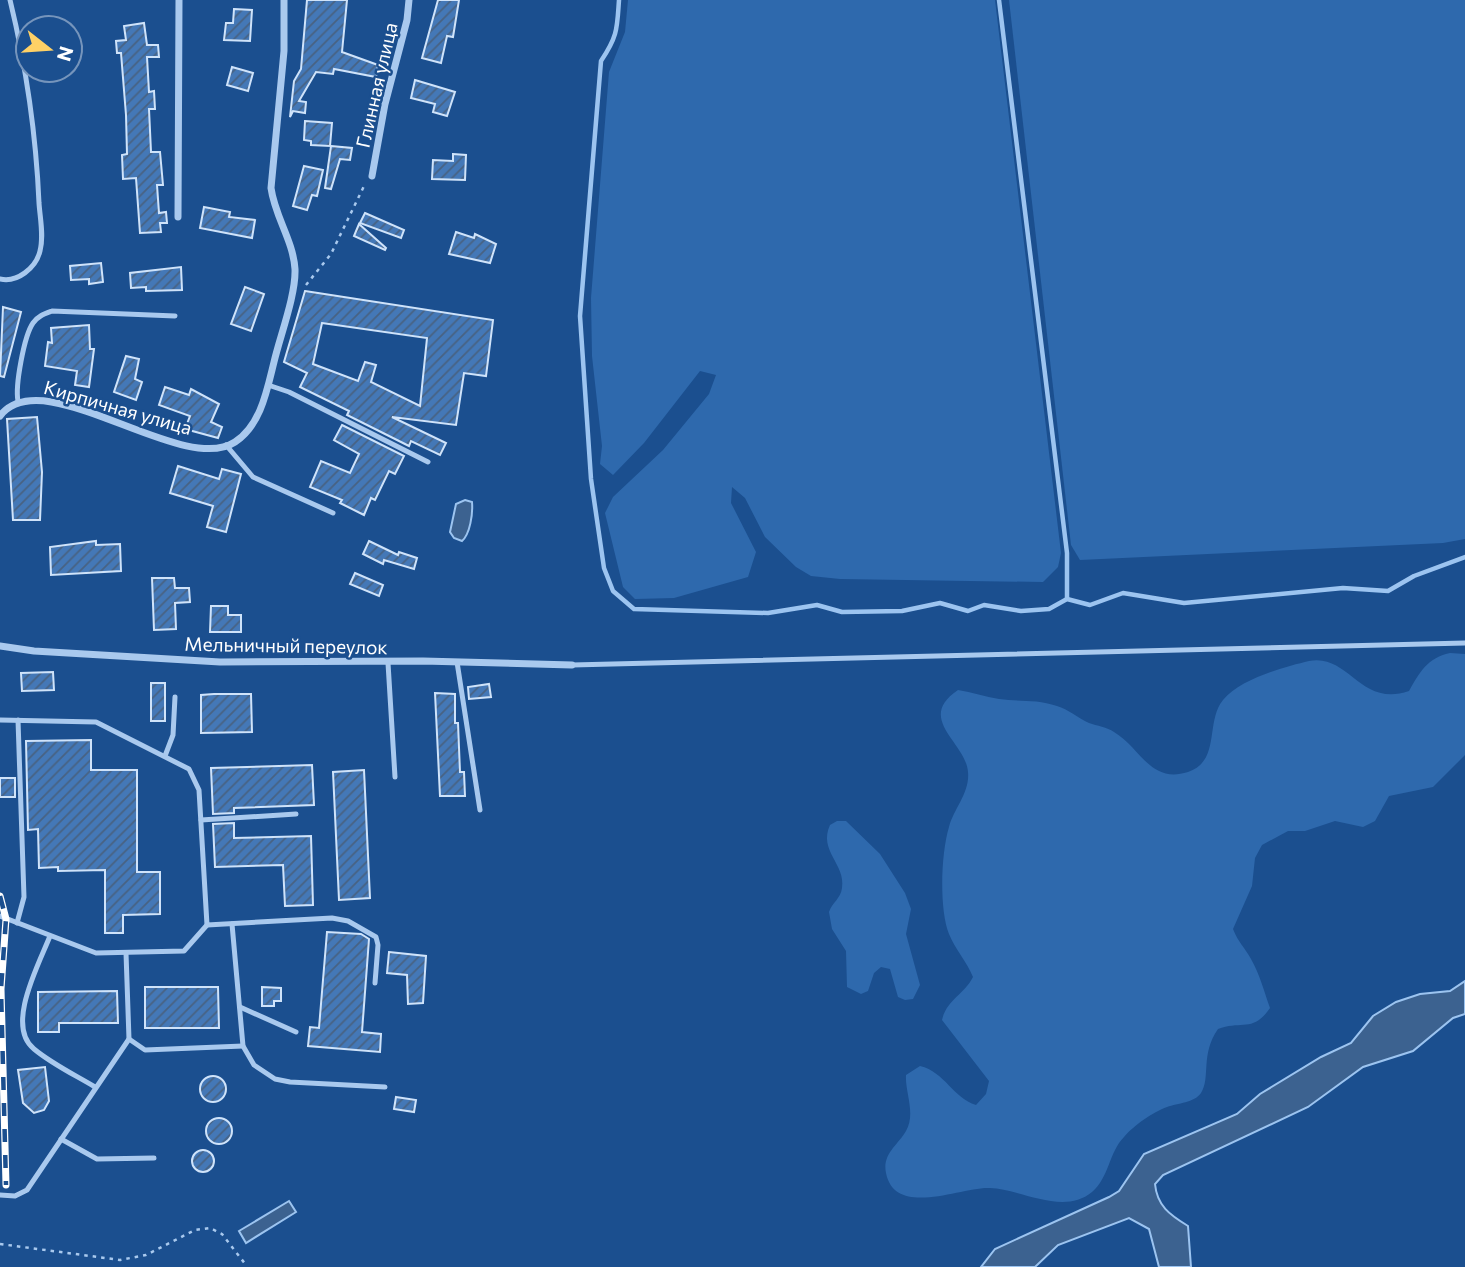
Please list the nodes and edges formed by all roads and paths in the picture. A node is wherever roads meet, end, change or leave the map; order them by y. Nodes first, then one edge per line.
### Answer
1 (10, 0) edge
2 (179, 0) edge
3 (285, 0) edge
4 (409, 0) edge
5 (373, 176) joint
6 (178, 217) dead end
7 (0, 279) edge
8 (290, 298) junction
9 (175, 316) dead end
10 (268, 386) junction
11 (18, 401) junction
12 (0, 416) edge
13 (226, 445) junction
14 (428, 462) dead end
15 (333, 513) dead end
16 (1465, 643) edge
17 (0, 646) edge
18 (457, 662) junction
19 (388, 663) junction
20 (572, 665) joint
21 (175, 698) dead end
22 (0, 720) edge
23 (18, 720) junction
24 (164, 755) junction
25 (395, 777) dead end
26 (480, 810) dead end
27 (296, 814) dead end
28 (201, 820) junction
29 (0, 916) edge
30 (17, 923) junction
31 (232, 924) junction
32 (207, 925) junction
33 (50, 936) junction
34 (126, 953) junction
35 (374, 983) dead end
36 (240, 1007) junction
37 (296, 1032) dead end
38 (129, 1039) junction
39 (243, 1046) junction
40 (94, 1087) junction
41 (385, 1087) dead end
42 (61, 1139) junction
43 (154, 1158) dead end
44 (0, 1195) edge
45 (0, 1244) edge
46 (246, 1265) dead end

1 - 7 lane
2 - 6 street
3 - 8 street
4 - 5 street, Глинная улица
5 - 8 path
8 - 10 street
9 - 11 lane
10 - 13 street
10 - 14 lane
11 - 12 street, Кирпичная улица
11 - 13 street, Кирпичная улица
13 - 15 lane
16 - 20 lane
17 - 19 street, Мельничный переулок
18 - 19 street, Мельничный переулок
18 - 20 street, Мельничный переулок
18 - 26 lane
19 - 25 lane
21 - 24 lane
22 - 23 lane
23 - 24 lane
23 - 30 lane
24 - 28 lane
27 - 28 lane
28 - 32 lane
29 - 30 lane
30 - 33 lane
31 - 32 lane
31 - 35 lane
31 - 36 lane
32 - 34 lane
33 - 34 lane
33 - 40 lane
34 - 38 lane
36 - 37 lane
36 - 39 lane
38 - 39 lane
38 - 40 lane
39 - 41 lane
40 - 42 lane
42 - 43 lane
42 - 44 lane
45 - 46 path

